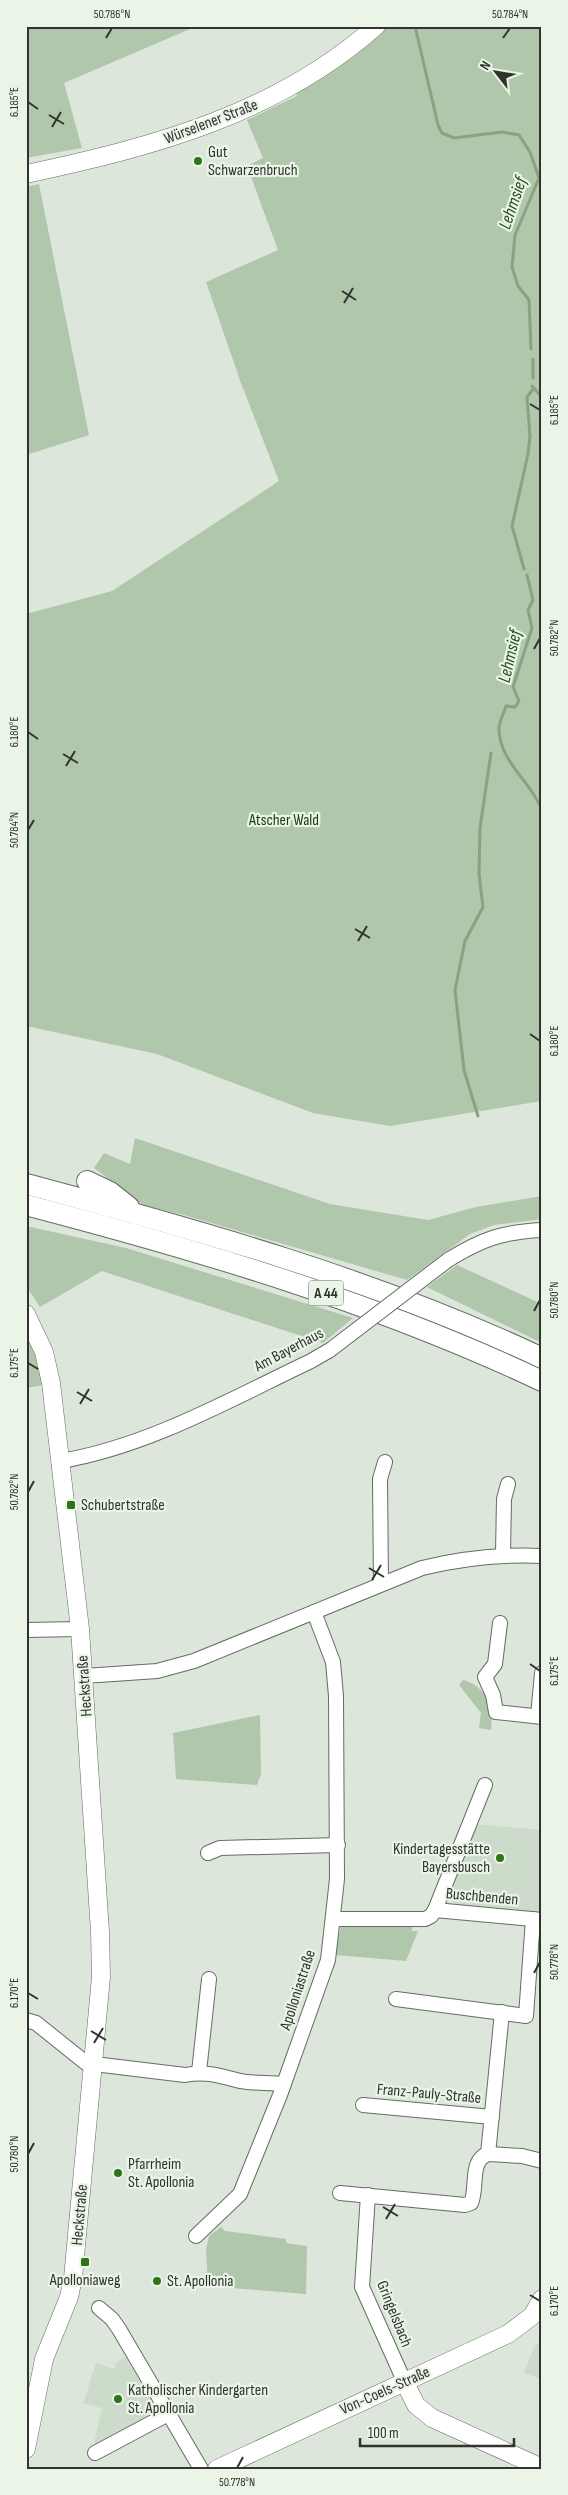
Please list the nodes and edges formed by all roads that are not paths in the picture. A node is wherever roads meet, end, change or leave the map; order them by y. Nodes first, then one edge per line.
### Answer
1 (376, 26) edge
2 (26, 174) edge
3 (87, 1181) dead end
4 (26, 1184) edge
5 (26, 1205) edge
6 (139, 1214) junction
7 (542, 1230) edge
8 (26, 1314) edge
9 (542, 1358) edge
10 (542, 1381) edge
11 (61, 1461) junction
12 (385, 1462) dead end
13 (508, 1484) dead end
14 (503, 1554) junction
15 (542, 1556) edge
16 (381, 1583) junction
17 (314, 1612) junction
18 (500, 1623) dead end
19 (80, 1629) junction
20 (26, 1630) edge
21 (542, 1673) edge
22 (84, 1676) junction
23 (540, 1716) edge
24 (485, 1785) dead end
25 (338, 1845) junction
26 (208, 1852) dead end
27 (435, 1910) junction
28 (333, 1919) junction
29 (538, 1919) edge
30 (209, 1980) dead end
31 (396, 1999) dead end
32 (502, 2012) junction
33 (26, 2020) edge
34 (94, 2064) junction
35 (199, 2072) junction
36 (284, 2084) junction
37 (363, 2105) dead end
38 (492, 2117) junction
39 (488, 2154) junction
40 (542, 2161) edge
41 (340, 2193) dead end
42 (368, 2196) junction
43 (196, 2236) dead end
44 (542, 2299) edge
45 (99, 2308) dead end
46 (405, 2383) junction
47 (170, 2413) junction
48 (26, 2448) edge
49 (95, 2452) dead end
50 (542, 2468) edge
51 (201, 2469) edge
52 (217, 2469) edge

1 - 2 main road, Würselener Straße
3 - 6 highway
4 - 6 highway, A 44
5 - 10 highway, A 44
6 - 9 highway, A 44
7 - 11 street, Am Bayerhaus, bridge
8 - 11 main road, Heckstraße
11 - 19 main road, Heckstraße
12 - 16 street
13 - 14 street
14 - 15 street
14 - 16 street
16 - 17 street
17 - 22 street
17 - 25 street, Apolloniastraße
18 - 23 street
19 - 20 street
19 - 22 main road, Heckstraße
21 - 23 street
22 - 34 main road, Heckstraße
24 - 27 street
25 - 26 street
25 - 28 street, Apolloniastraße
27 - 28 street, Buschbenden
27 - 29 street, Buschbenden
28 - 36 street, Apolloniastraße
29 - 32 street
30 - 35 street
31 - 32 street
32 - 38 street, Franz-Pauly-Straße
33 - 34 street
34 - 35 street
34 - 48 main road, Heckstraße
35 - 36 street
36 - 43 street, Apolloniastraße
37 - 38 street, Franz-Pauly-Straße
38 - 39 street, Franz-Pauly-Straße
39 - 40 street
39 - 42 street
41 - 42 street
42 - 46 street, Gringelsbach
44 - 46 main road, Von-Coels-Straße
45 - 47 street
46 - 50 main road
46 - 52 main road, Von-Coels-Straße
47 - 49 street
47 - 51 street

